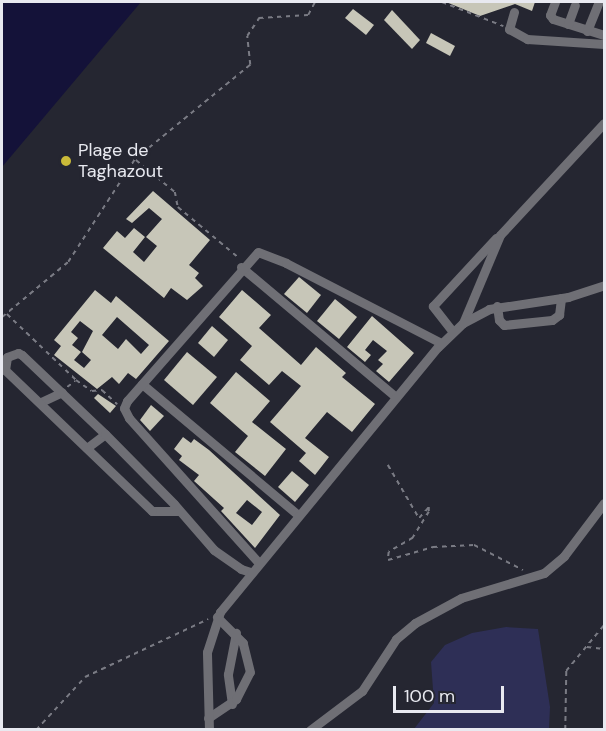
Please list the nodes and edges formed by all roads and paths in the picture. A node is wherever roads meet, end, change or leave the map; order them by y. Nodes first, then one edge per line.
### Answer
1 (315, 2) edge
2 (442, 2) edge
3 (555, 2) edge
4 (599, 2) edge
5 (576, 5) dead end
6 (514, 12) dead end
7 (568, 24) junction
8 (509, 29) junction
9 (587, 31) junction
10 (604, 35) edge
11 (604, 44) edge
12 (604, 123) edge
13 (135, 159) junction
14 (500, 236) junction
15 (243, 265) junction
16 (604, 285) edge
17 (561, 298) junction
18 (497, 306) junction
19 (6, 313) junction
20 (2, 317) edge
21 (464, 323) junction
22 (453, 332) junction
23 (441, 344) junction
24 (76, 380) junction
25 (142, 384) junction
26 (62, 392) junction
27 (396, 397) junction
28 (41, 402) junction
29 (124, 406) junction
30 (105, 434) junction
31 (88, 447) junction
32 (388, 465) dead end
33 (604, 503) edge
34 (179, 511) junction
35 (298, 515) junction
36 (258, 562) junction
37 (250, 572) junction
38 (534, 577) junction
39 (218, 614) junction
40 (604, 625) edge
41 (236, 633) junction
42 (586, 647) junction
43 (604, 649) edge
44 (232, 704) junction
45 (208, 718) junction
46 (36, 729) edge
47 (208, 729) edge
48 (310, 729) edge
49 (565, 729) edge

1 - 13 path
2 - 8 path
3 - 7 street
4 - 9 street
5 - 7 street
6 - 8 street
7 - 9 street
8 - 11 street
9 - 10 street
12 - 14 street
13 - 15 path
13 - 19 path
14 - 21 street
14 - 22 street
15 - 23 street
15 - 25 street
15 - 27 street
16 - 17 street
17 - 18 street
17 - 18 street
18 - 21 street
19 - 20 path
19 - 24 path
21 - 22 street
22 - 23 street
23 - 27 street
24 - 26 path
24 - 29 path
25 - 29 street
25 - 35 street
26 - 28 street
26 - 28 street
26 - 30 street
27 - 35 street
28 - 31 street
29 - 36 street
30 - 31 street
30 - 34 street
31 - 34 street
32 - 38 path
33 - 38 street
34 - 37 street
35 - 36 street
36 - 37 street
37 - 39 street
38 - 48 street
39 - 41 street
39 - 45 street
39 - 46 path
40 - 42 path
41 - 44 street
41 - 44 street
42 - 43 path
42 - 49 path
44 - 45 street
45 - 47 street

